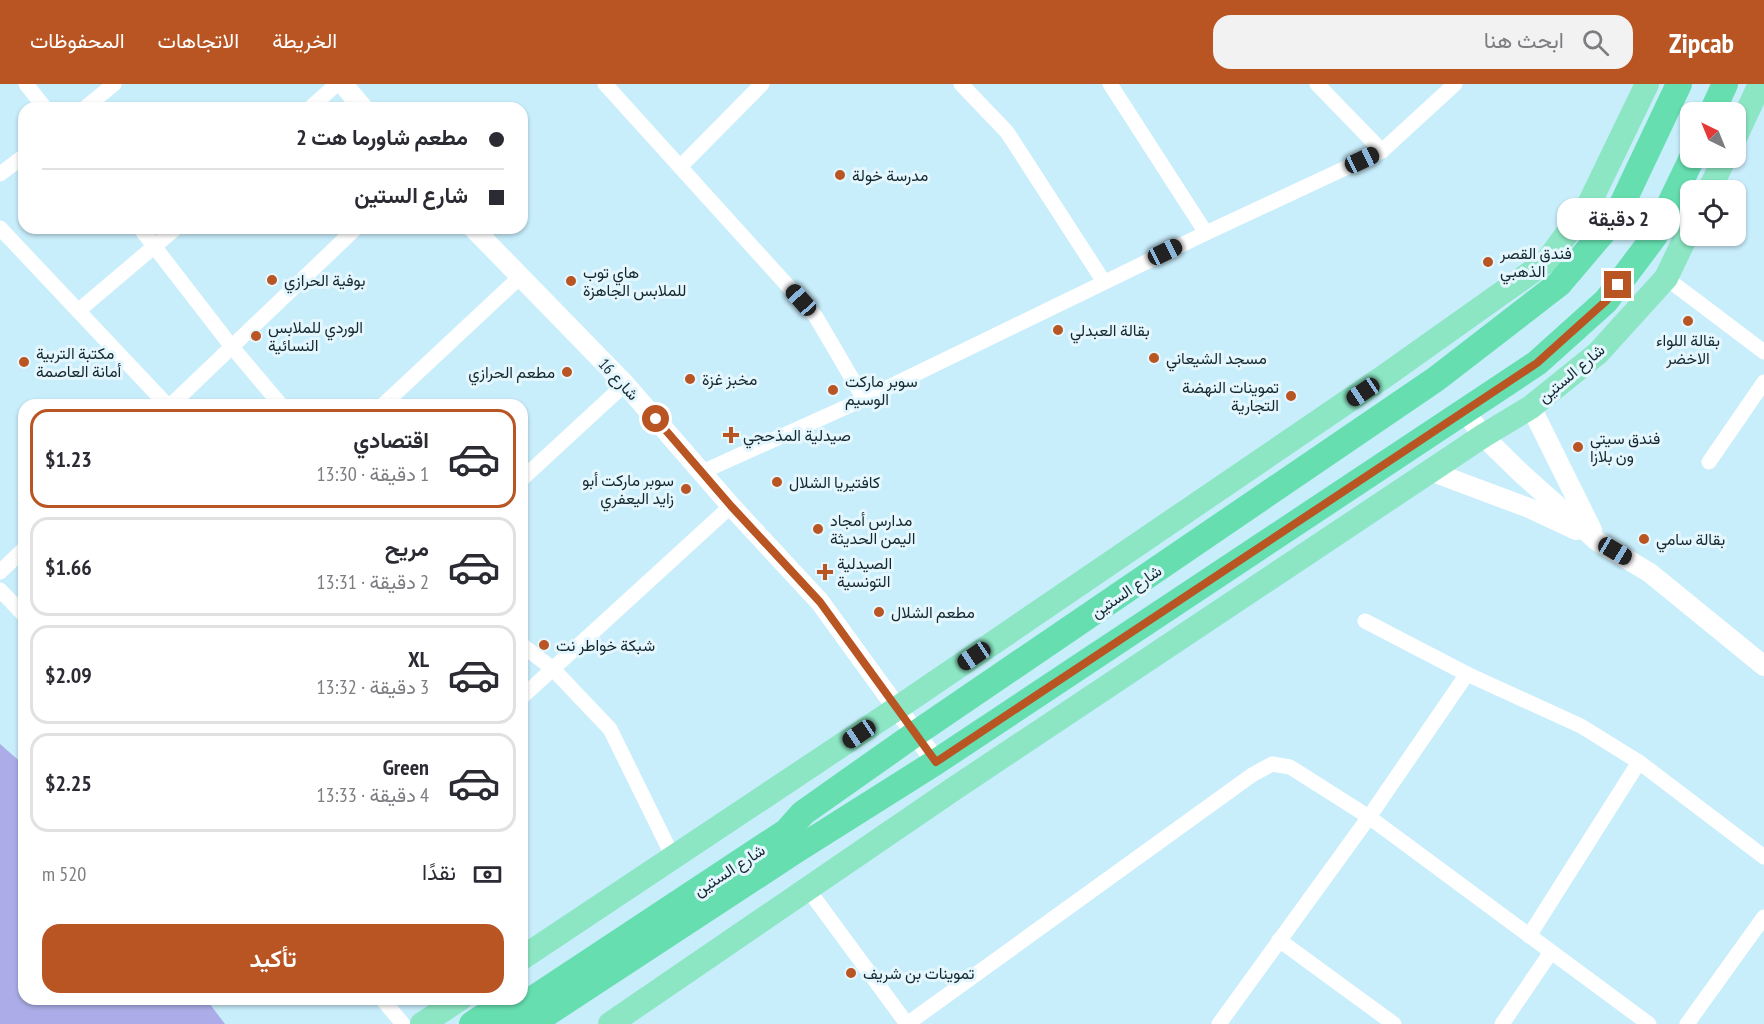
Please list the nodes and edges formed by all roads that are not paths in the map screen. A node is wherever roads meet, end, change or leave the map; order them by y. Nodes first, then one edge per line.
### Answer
1 (26, 84) edge
2 (114, 84) edge
3 (337, 84) edge
4 (343, 84) edge
5 (605, 84) edge
6 (762, 84) edge
7 (961, 84) edge
8 (1110, 84) edge
9 (1317, 84) edge
10 (1455, 84) edge
11 (1647, 84) edge
12 (1678, 84) edge
13 (1725, 84) edge
14 (1760, 84) edge
15 (40, 102) edge
16 (92, 102) edge
17 (317, 102) edge
18 (358, 102) edge
19 (1717, 102) edge
20 (1746, 114) edge
21 (1382, 151) junction
22 (18, 160) edge
23 (680, 166) junction
24 (1687, 168) edge
25 (0, 174) edge
26 (0, 228) edge
27 (1206, 233) junction
28 (145, 234) edge
29 (169, 234) edge
30 (350, 234) edge
31 (479, 234) edge
32 (1681, 246) edge
33 (155, 247) junction
34 (520, 276) junction
35 (1666, 278) junction
36 (1104, 282) junction
37 (78, 311) junction
38 (232, 347) junction
39 (1764, 352) edge
40 (1764, 382) edge
41 (625, 384) junction
42 (160, 399) edge
43 (177, 399) edge
44 (276, 399) edge
45 (389, 399) edge
46 (864, 399) junction
47 (1531, 407) junction
48 (1464, 410) junction
49 (1483, 436) junction
50 (1709, 462) dead end
51 (1430, 471) junction
52 (702, 472) junction
53 (528, 473) edge
54 (731, 506) junction
55 (1597, 540) junction
56 (18, 555) edge
57 (0, 572) edge
58 (0, 590) edge
59 (18, 609) edge
60 (1365, 621) dead end
61 (528, 650) edge
62 (1764, 666) edge
63 (553, 669) junction
64 (1467, 674) junction
65 (528, 692) edge
66 (896, 709) junction
67 (915, 734) junction
68 (936, 762) junction
69 (1639, 762) junction
70 (1369, 817) junction
71 (800, 834) junction
72 (673, 857) junction
73 (1764, 857) edge
74 (807, 888) junction
75 (1764, 917) edge
76 (1529, 936) junction
77 (1280, 940) junction
78 (1551, 952) junction
79 (528, 954) edge
80 (528, 987) edge
81 (528, 1003) edge
82 (387, 1005) edge
83 (451, 1005) edge
84 (501, 1005) edge
85 (526, 1005) edge
86 (404, 1024) edge
87 (422, 1024) edge
88 (472, 1024) edge
89 (495, 1024) edge
90 (531, 1024) edge
91 (558, 1024) edge
92 (610, 1024) edge
93 (907, 1024) edge
94 (1219, 1024) edge
95 (1394, 1024) edge
96 (1502, 1024) edge
97 (1649, 1024) edge
98 (1687, 1024) edge

1 - 15 street
2 - 16 street
3 - 17 street
4 - 18 street
5 - 23 street
6 - 23 street
7 - 36 street
8 - 27 street
9 - 21 street
10 - 21 street
11 - 66 main road, شارع الستين
12 - 67 highway, شارع الستين
13 - 19 highway
14 - 20 main road
21 - 27 street
22 - 25 street
23 - 46 street
24 - 48 highway, شارع الستين
26 - 37 street
27 - 36 street
28 - 33 street
29 - 33 street
30 - 38 street
31 - 34 street, شارع 16
32 - 35 main road, شارع الستين
33 - 37 street
33 - 38 street
34 - 41 street, شارع 16
34 - 45 street
35 - 39 street
35 - 47 main road, شارع الستين
36 - 46 street
37 - 42 street
38 - 43 street
38 - 44 street
40 - 50 street
41 - 52 street, شارع 16
41 - 53 street
46 - 52 street
47 - 49 main road, شارع الستين
47 - 55 street
48 - 49 street
48 - 68 highway, شارع الستين
49 - 51 main road, شارع الستين
49 - 55 street
51 - 55 street
51 - 74 main road, شارع الستين
52 - 54 street, شارع 16
54 - 63 street
54 - 66 street, شارع 16
55 - 62 street
56 - 57 street
58 - 59 street
60 - 64 street
61 - 63 street
63 - 65 street
63 - 72 street
64 - 69 street
64 - 70 street
66 - 67 street, شارع 16
66 - 72 main road, شارع الستين
67 - 68 street, شارع 16
67 - 71 highway, شارع الستين
68 - 71 highway, شارع الستين
69 - 73 street
69 - 76 street
70 - 76 street
70 - 77 street
70 - 93 street
71 - 80 highway
71 - 81 highway, شارع الستين
71 - 90 highway, شارع الستين
71 - 91 highway
72 - 79 main road, شارع الستين
74 - 92 main road, شارع الستين
74 - 93 street
75 - 98 street
76 - 78 street
77 - 94 street
77 - 95 street
78 - 96 street
78 - 97 street
82 - 86 street
83 - 87 main road
84 - 88 highway
85 - 89 highway, شارع الستين

